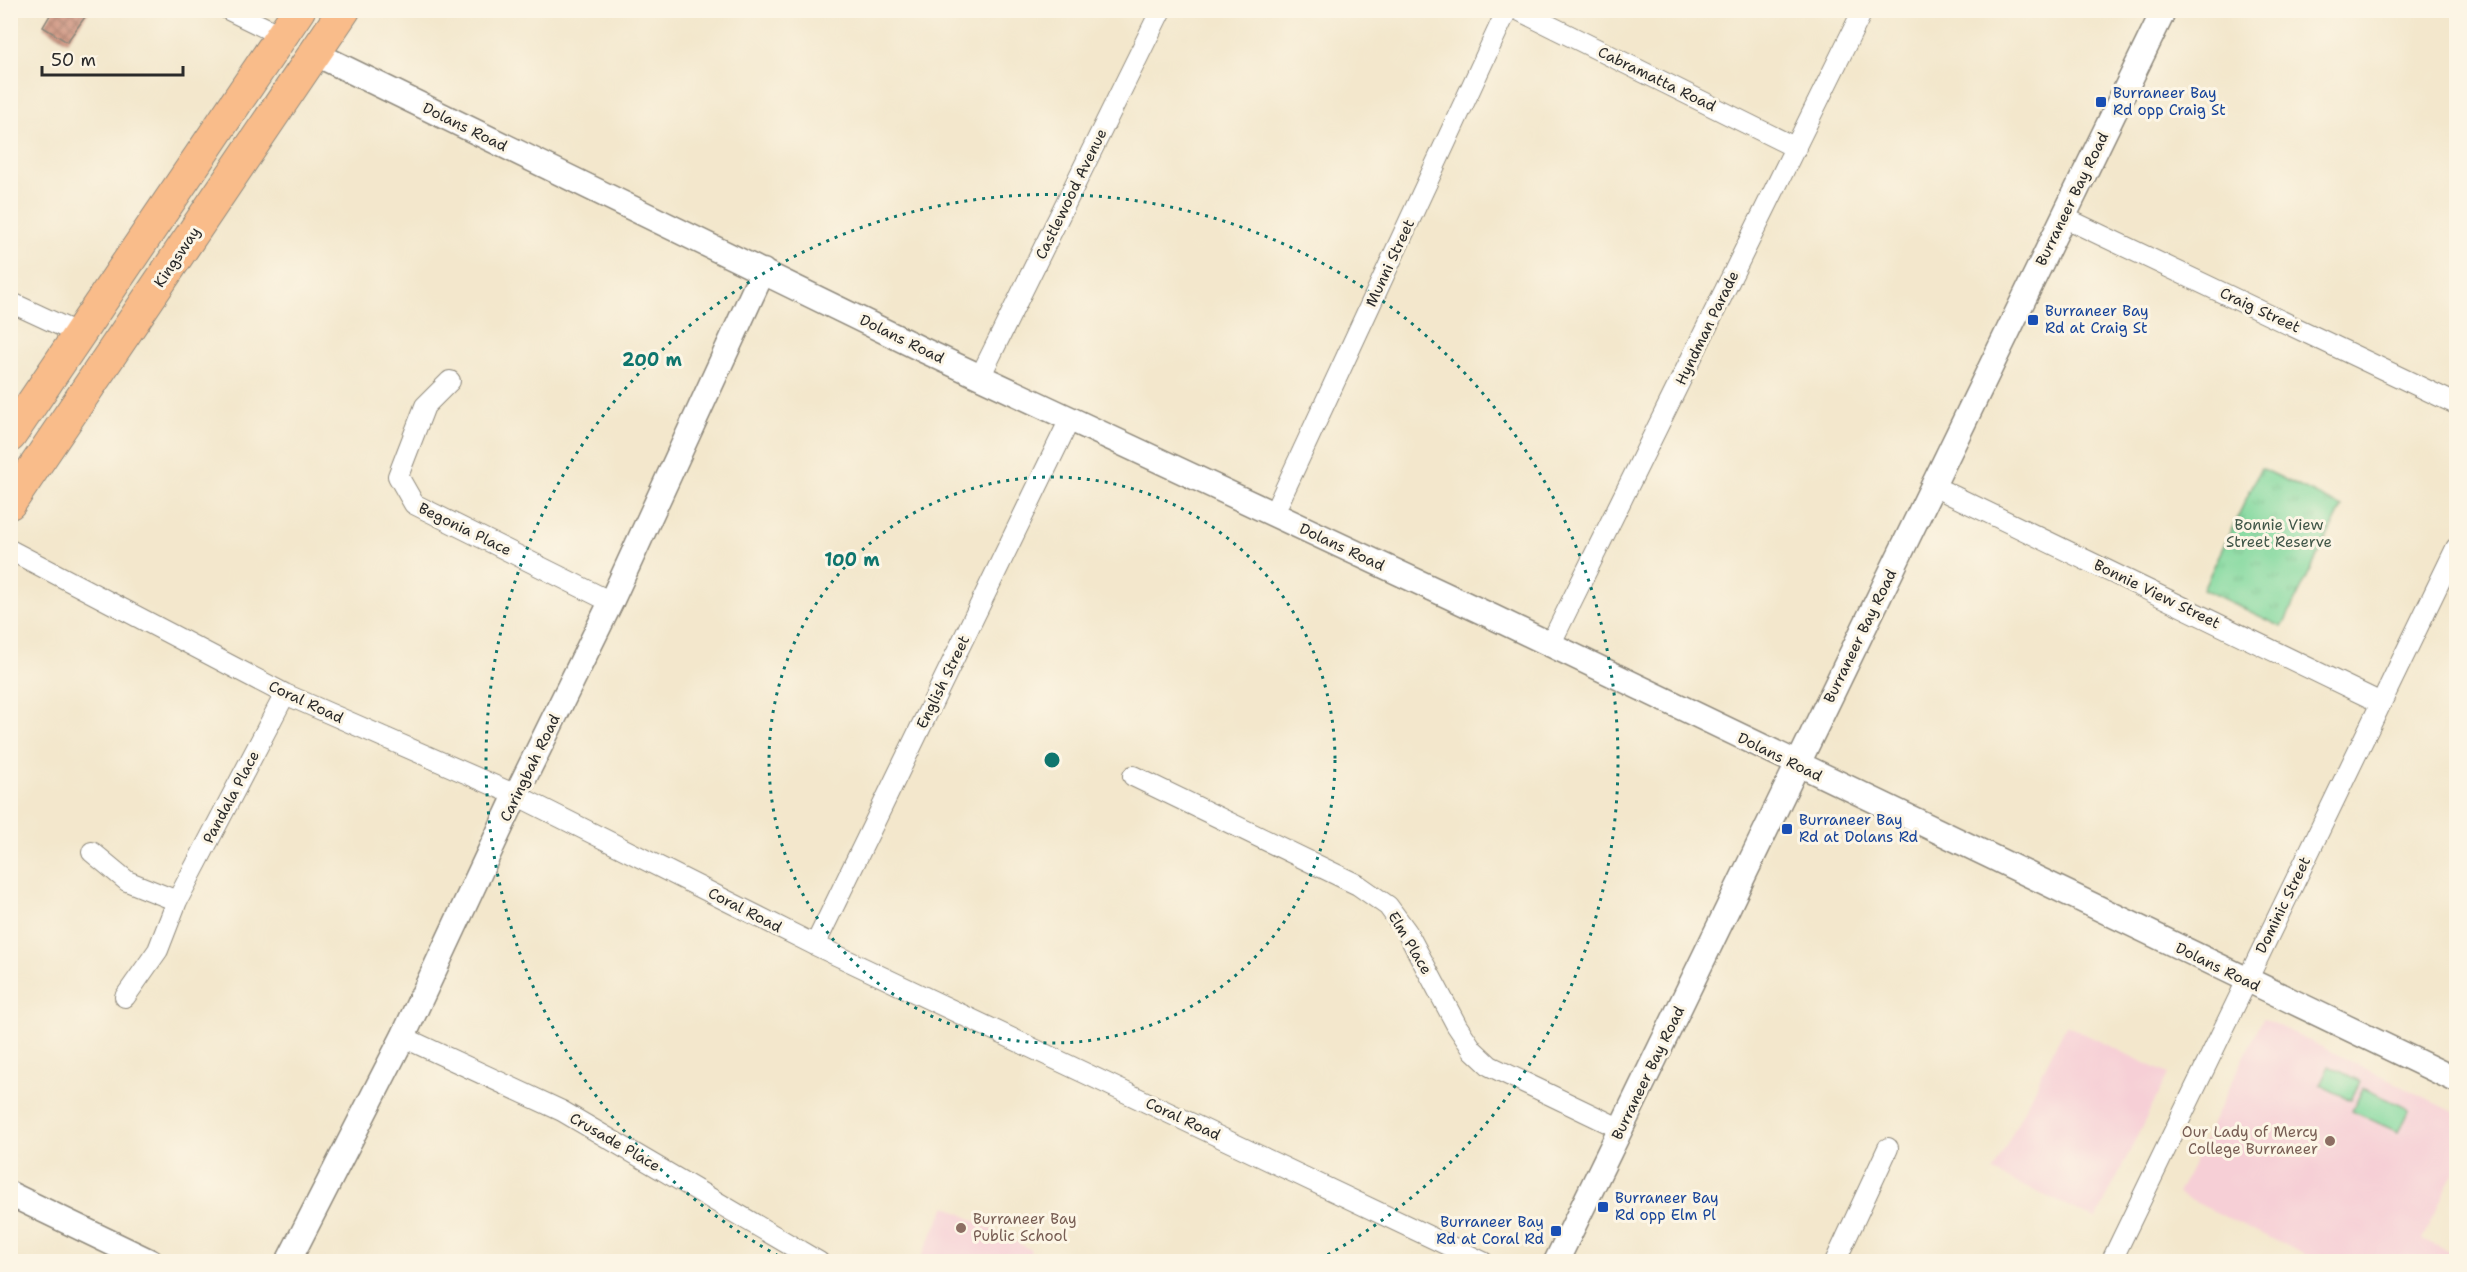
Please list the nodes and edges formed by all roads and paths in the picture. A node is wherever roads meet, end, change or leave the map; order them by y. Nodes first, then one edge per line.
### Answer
1 (228, 10) edge
2 (299, 10) edge
3 (344, 10) edge
4 (1161, 10) edge
5 (1507, 10) edge
6 (1518, 10) edge
7 (1863, 10) edge
8 (2164, 10) edge
9 (282, 36) junction
10 (315, 53) junction
11 (1796, 148) junction
12 (2063, 217) junction
13 (763, 271) junction
14 (10, 302) edge
15 (79, 334) junction
16 (980, 377) junction
17 (450, 381) dead end
18 (2457, 404) edge
19 (1070, 418) junction
20 (10, 436) edge
21 (1933, 486) junction
22 (10, 503) edge
23 (1273, 515) junction
24 (2457, 548) edge
25 (10, 550) edge
26 (611, 602) junction
27 (1550, 645) junction
28 (285, 694) junction
29 (2381, 703) junction
30 (1797, 765) junction
31 (1133, 776) dead end
32 (516, 795) junction
33 (92, 852) dead end
34 (177, 901) junction
35 (815, 945) junction
36 (2247, 980) junction
37 (125, 997) dead end
38 (404, 1037) junction
39 (2457, 1080) edge
40 (1621, 1129) junction
41 (1888, 1148) dead end
42 (10, 1194) edge
43 (151, 1262) edge
44 (288, 1262) edge
45 (819, 1262) edge
46 (1483, 1262) edge
47 (1556, 1262) edge
48 (1835, 1262) edge
49 (2111, 1262) edge

1 - 9 street, Dolans Road
2 - 9 main road
3 - 10 main road, Kingsway
4 - 16 street, Castlewood Avenue
5 - 23 street, Munni Street
6 - 11 street, Cabramatta Road
7 - 11 street, Hyndman Parade
8 - 12 street, Burraneer Bay Road
9 - 10 main road, Dolans Road
9 - 15 main road
10 - 13 street, Dolans Road
10 - 22 main road, Kingsway
11 - 27 street, Hyndman Parade
12 - 18 street, Craig Street
12 - 21 street, Burraneer Bay Road
13 - 16 street, Dolans Road
13 - 26 street, Caringbah Road
14 - 15 street
15 - 20 main road
16 - 19 street, Dolans Road
17 - 26 street, Begonia Place
19 - 23 street, Dolans Road
19 - 35 street, English Street
21 - 29 street, Bonnie View Street
21 - 30 street, Burraneer Bay Road
23 - 27 street, Dolans Road
24 - 29 street, Dominic Street
25 - 28 street, Coral Road
26 - 32 street, Caringbah Road
27 - 30 street, Dolans Road
28 - 32 street, Coral Road
28 - 34 street, Pandala Place
29 - 36 street, Dominic Street
30 - 36 street, Dolans Road
30 - 40 street, Burraneer Bay Road
31 - 40 street, Elm Place
32 - 35 street, Coral Road
32 - 38 street, Caringbah Road
33 - 34 street
34 - 37 street, Pandala Place
35 - 46 street, Coral Road
36 - 39 street, Dolans Road
36 - 49 street, Dominic Street
38 - 44 street, Caringbah Road
38 - 45 street, Crusade Place
40 - 47 street, Burraneer Bay Road
41 - 48 street
42 - 43 street

